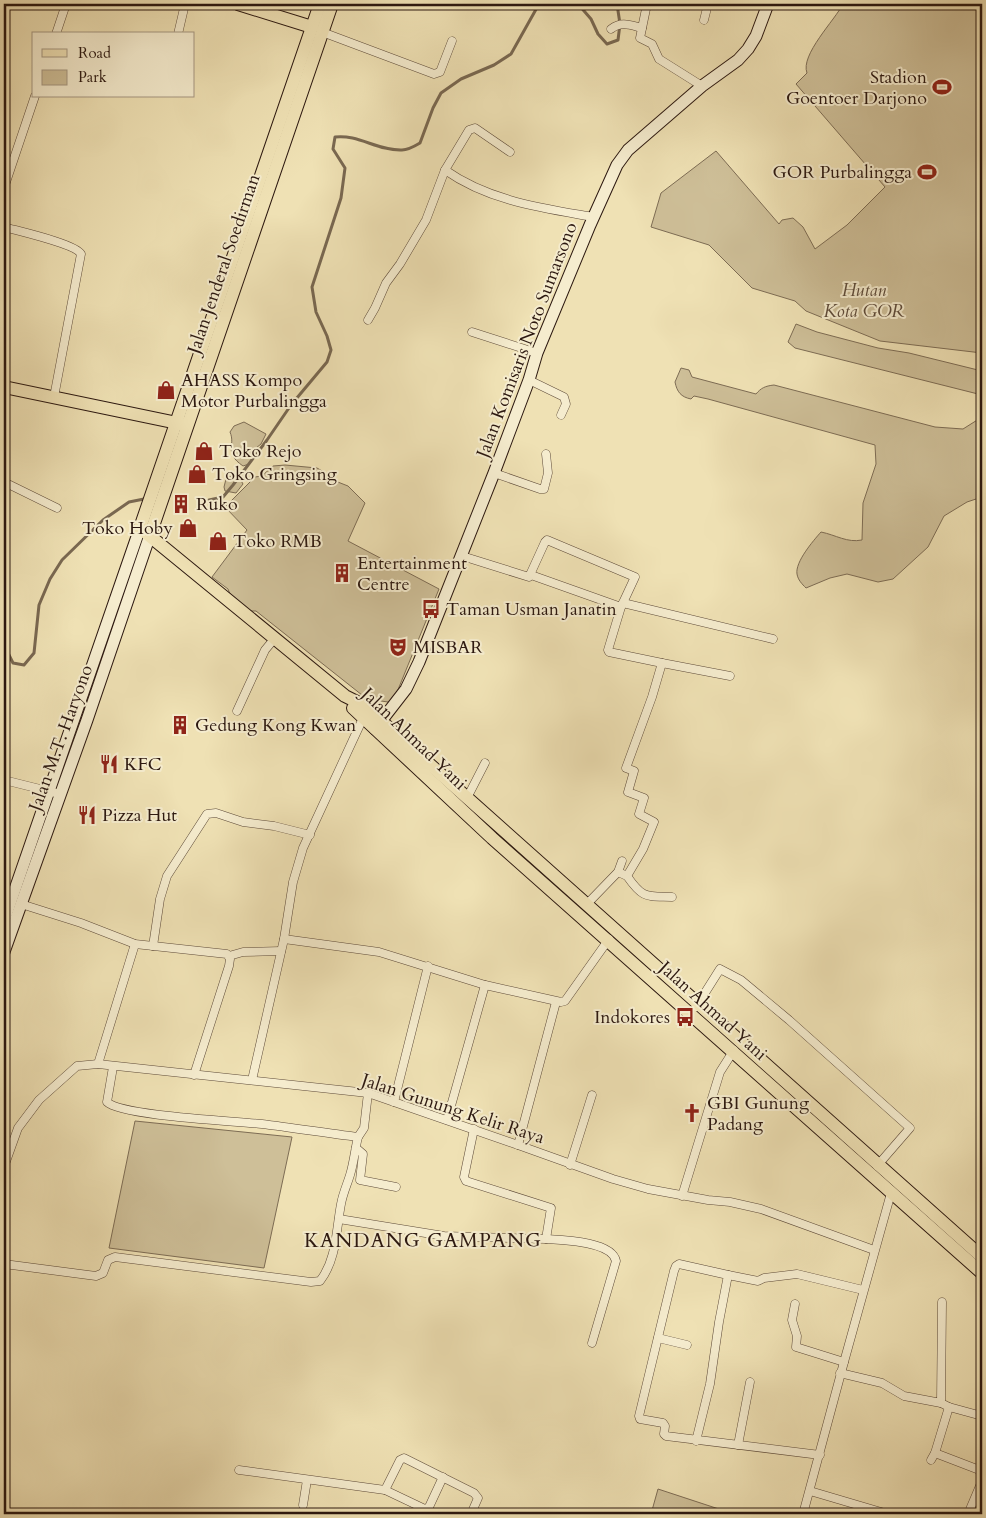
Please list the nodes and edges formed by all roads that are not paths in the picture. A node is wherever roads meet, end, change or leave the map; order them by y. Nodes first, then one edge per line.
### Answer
1 (66, 4) edge
2 (185, 4) edge
3 (238, 4) edge
4 (320, 4) edge
5 (332, 4) edge
6 (647, 4) edge
7 (708, 4) edge
8 (768, 4) edge
9 (704, 20) dead end
10 (642, 28) junction
11 (317, 29) junction
12 (611, 29) dead end
13 (57, 32) edge
14 (178, 32) edge
15 (452, 41) dead end
16 (702, 86) junction
17 (34, 98) edge
18 (510, 152) dead end
19 (445, 170) junction
20 (4, 188) edge
21 (593, 218) junction
22 (4, 227) edge
23 (368, 320) dead end
24 (472, 332) dead end
25 (537, 352) junction
26 (529, 380) junction
27 (4, 387) edge
28 (54, 397) junction
29 (561, 415) dead end
30 (181, 424) junction
31 (546, 454) dead end
32 (494, 473) junction
33 (4, 482) edge
34 (57, 508) dead end
35 (145, 532) junction
36 (462, 556) junction
37 (531, 575) junction
38 (622, 605) junction
39 (275, 638) junction
40 (773, 639) dead end
41 (662, 663) junction
42 (730, 676) dead end
43 (237, 711) dead end
44 (365, 713) junction
45 (378, 725) junction
46 (485, 763) dead end
47 (4, 780) edge
48 (54, 793) junction
49 (467, 798) junction
50 (310, 834) junction
51 (622, 861) dead end
52 (618, 872) junction
53 (627, 876) junction
54 (672, 897) dead end
55 (21, 904) junction
56 (586, 905) junction
57 (4, 922) edge
58 (612, 936) junction
59 (284, 939) junction
60 (135, 944) junction
61 (153, 946) junction
62 (281, 951) junction
63 (4, 952) edge
64 (229, 956) junction
65 (428, 966) junction
66 (485, 985) junction
67 (556, 1002) junction
68 (691, 1007) junction
69 (736, 1047) junction
70 (98, 1064) junction
71 (113, 1067) junction
72 (194, 1075) junction
73 (252, 1080) junction
74 (371, 1094) junction
75 (592, 1095) dead end
76 (394, 1102) junction
77 (447, 1120) junction
78 (474, 1129) junction
79 (358, 1137) junction
80 (518, 1145) junction
81 (358, 1150) junction
82 (570, 1165) junction
83 (4, 1167) edge
84 (874, 1169) junction
85 (396, 1187) dead end
86 (891, 1193) junction
87 (682, 1196) junction
88 (342, 1219) junction
89 (546, 1239) junction
90 (874, 1250) junction
91 (982, 1257) edge
92 (4, 1264) edge
93 (982, 1273) edge
94 (728, 1275) junction
95 (863, 1290) junction
96 (942, 1302) dead end
97 (795, 1304) dead end
98 (658, 1338) junction
99 (592, 1342) dead end
100 (688, 1344) dead end
101 (844, 1362) junction
102 (840, 1373) junction
103 (750, 1382) dead end
104 (940, 1402) junction
105 (949, 1407) junction
106 (982, 1416) edge
107 (696, 1441) junction
108 (738, 1445) junction
109 (820, 1455) junction
110 (239, 1470) dead end
111 (982, 1471) edge
112 (443, 1477) junction
113 (307, 1480) junction
114 (982, 1481) edge
115 (385, 1490) junction
116 (810, 1491) junction
117 (303, 1506) dead end
118 (474, 1513) edge
119 (803, 1514) edge
120 (888, 1514) edge
121 (968, 1514) edge

1 - 13 street
2 - 14 street
3 - 11 main road
4 - 11 main road, Jalan Jenderal Soedirman
5 - 11 main road, Jalan Jenderal Soedirman
6 - 10 street
7 - 9 street
8 - 16 street, Jalan Komisaris Noto Sumarsono
10 - 12 street
10 - 16 street
11 - 15 street
11 - 30 main road, Jalan Jenderal Soedirman
16 - 21 street, Jalan Komisaris Noto Sumarsono
17 - 20 street
18 - 19 street
19 - 21 street
19 - 23 street
21 - 25 street, Jalan Komisaris Noto Sumarsono
22 - 28 street
24 - 25 street
25 - 26 street, Jalan Komisaris Noto Sumarsono
26 - 29 street
26 - 32 street, Jalan Komisaris Noto Sumarsono
27 - 28 main road
28 - 30 main road
30 - 35 main road, Jalan Jenderal Soedirman
31 - 32 street
32 - 36 street, Jalan Komisaris Noto Sumarsono
33 - 34 street
35 - 39 main road, Jalan Ahmad Yani
35 - 48 street, Jalan M.T. Haryono
36 - 37 street
36 - 45 street, Jalan Komisaris Noto Sumarsono
37 - 38 street
37 - 38 street
38 - 40 street
38 - 41 street
39 - 43 street
39 - 44 main road, Jalan Ahmad Yani
41 - 42 street
41 - 53 street
44 - 45 main road, Jalan Ahmad Yani
44 - 50 street
45 - 49 main road, Jalan Ahmad Yani
45 - 58 main road, Jalan Ahmad Yani
46 - 49 street
47 - 48 street
48 - 55 street, Jalan M.T. Haryono
48 - 57 street, Jalan M.T. Haryono
49 - 56 main road, Jalan Ahmad Yani
50 - 59 street
50 - 61 street
51 - 52 street
52 - 53 street
52 - 56 street
53 - 54 street
55 - 60 street
55 - 63 street, Jalan M.T. Haryono
56 - 58 main road, Jalan Ahmad Yani
58 - 67 street
58 - 68 main road, Jalan Ahmad Yani
59 - 62 street
59 - 65 street
60 - 61 street
60 - 70 street
61 - 64 street
62 - 64 street
62 - 73 street
64 - 72 street
65 - 66 street
65 - 76 street
66 - 67 street
66 - 77 street
67 - 80 street
68 - 69 main road, Jalan Ahmad Yani
68 - 84 street
69 - 84 main road, Jalan Ahmad Yani
69 - 87 street
70 - 71 street, Jalan Gunung Kelir Raya
70 - 83 street, Jalan Gunung Kelir Raya
71 - 72 street, Jalan Gunung Kelir Raya
71 - 79 street
72 - 73 street, Jalan Gunung Kelir Raya
73 - 74 street, Jalan Gunung Kelir Raya
74 - 76 street, Jalan Gunung Kelir Raya
74 - 79 street
75 - 82 street
76 - 77 street, Jalan Gunung Kelir Raya
77 - 78 street, Jalan Gunung Kelir Raya
78 - 80 street, Jalan Gunung Kelir Raya
78 - 89 street
79 - 81 street
80 - 82 street, Jalan Gunung Kelir Raya
81 - 85 street
81 - 88 street
82 - 87 street, Jalan Gunung Kelir Raya
84 - 86 main road, Jalan Ahmad Yani
84 - 91 main road, Jalan Ahmad Yani
86 - 90 street
86 - 93 main road, Jalan Ahmad Yani
87 - 90 street, Jalan Gunung Kelir Raya
88 - 89 street
88 - 92 street
89 - 99 street
90 - 95 street
94 - 95 street
94 - 98 street
94 - 107 street
95 - 101 street
96 - 104 street
97 - 101 street
98 - 100 street
98 - 107 street
101 - 102 street
102 - 104 street
102 - 109 street
103 - 108 street
104 - 105 street
105 - 106 street
105 - 111 street
107 - 108 street
108 - 109 street
109 - 116 street
110 - 113 street
112 - 115 street
112 - 115 street
112 - 118 street
113 - 115 street
113 - 117 street
114 - 121 street
116 - 119 street
116 - 120 street

